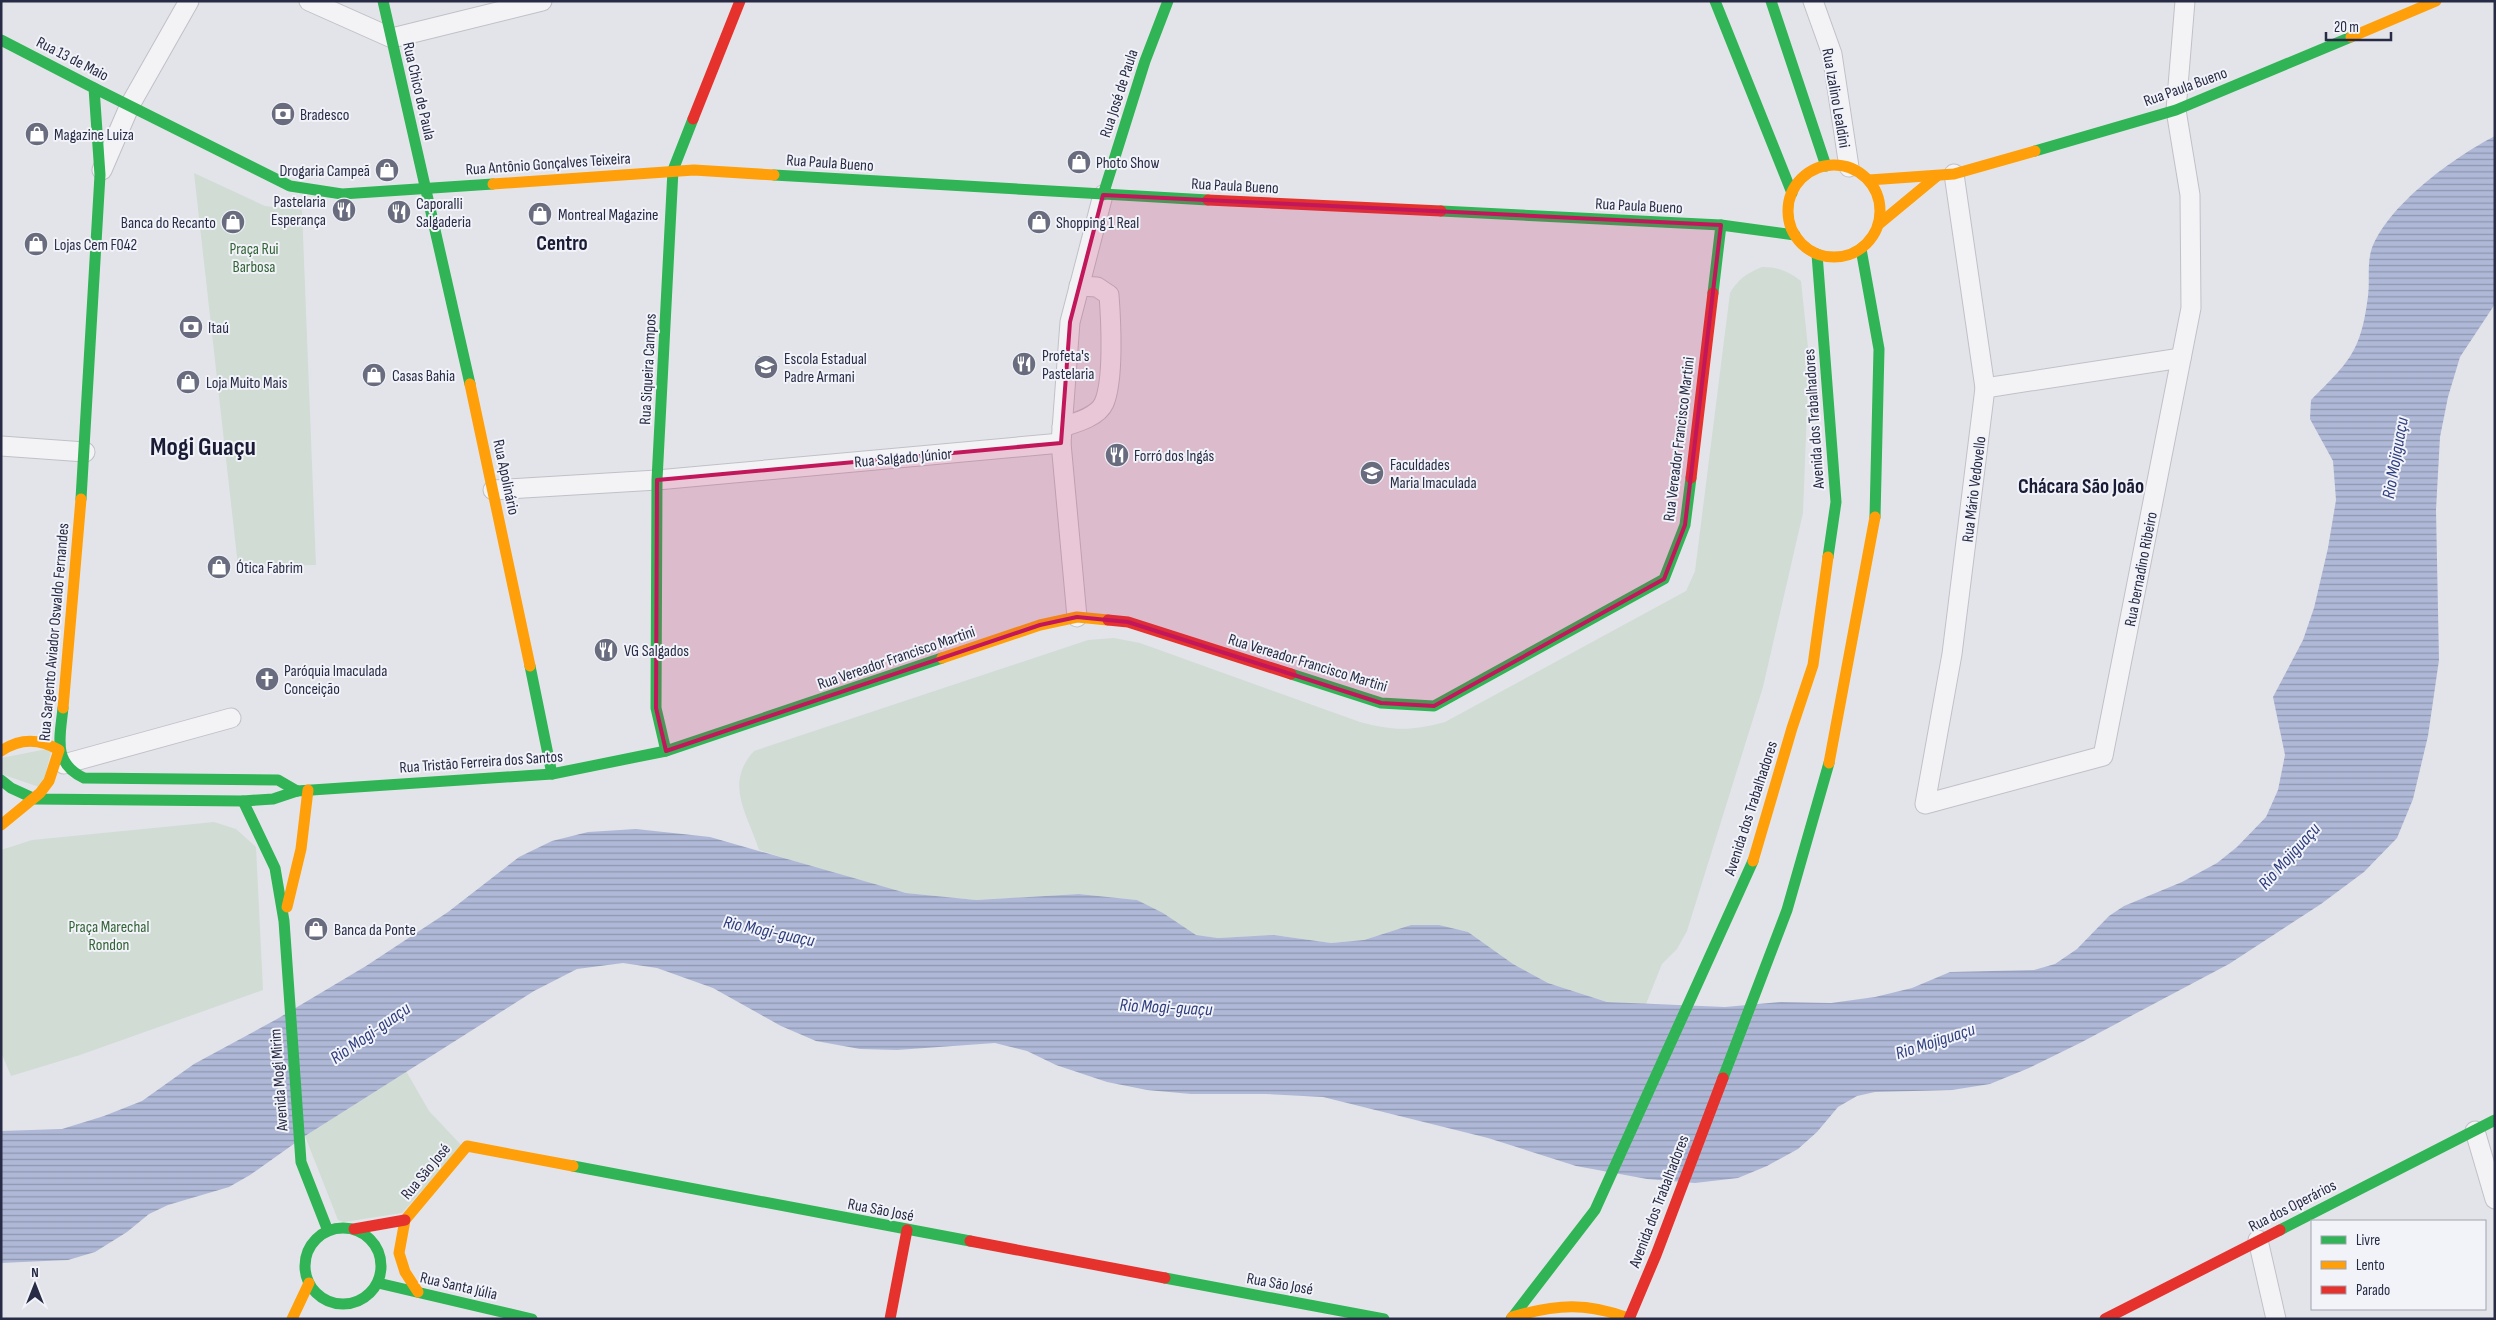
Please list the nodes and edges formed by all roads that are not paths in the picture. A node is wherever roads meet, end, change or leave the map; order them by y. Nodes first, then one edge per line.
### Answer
1 (189, 1) edge
2 (309, 1) edge
3 (383, 1) edge
4 (542, 1) edge
5 (740, 1) edge
6 (1168, 1) edge
7 (1715, 1) edge
8 (1771, 1) edge
9 (1813, 1) edge
10 (2185, 1) edge
11 (2436, 1) edge
12 (392, 38) junction
13 (1, 40) edge
14 (94, 88) junction
15 (130, 105) junction
16 (2176, 110) junction
17 (1826, 166) junction
18 (1849, 167) junction
19 (673, 170) junction
20 (100, 175) junction
21 (1946, 175) junction
22 (1869, 180) junction
23 (426, 189) junction
24 (1792, 193) junction
25 (1103, 195) junction
26 (1879, 224) junction
27 (1721, 225) junction
28 (1794, 235) junction
29 (1861, 249) junction
30 (1817, 254) junction
31 (1079, 286) junction
32 (2181, 358) junction
33 (1985, 388) junction
34 (1061, 435) junction
35 (1, 446) edge
36 (85, 452) junction
37 (657, 480) junction
38 (494, 490) junction
39 (1078, 617) junction
40 (231, 718) dead end
41 (1, 751) edge
42 (666, 751) junction
43 (61, 757) junction
44 (552, 774) junction
45 (1, 780) edge
46 (302, 790) junction
47 (34, 799) junction
48 (243, 801) junction
49 (1925, 804) joint
50 (1, 825) edge
51 (284, 921) junction
52 (2495, 1120) edge
53 (2475, 1131) junction
54 (2495, 1199) edge
55 (405, 1220) junction
56 (354, 1230) junction
57 (907, 1230) junction
58 (328, 1231) junction
59 (2258, 1240) junction
60 (309, 1283) junction
61 (378, 1283) junction
62 (418, 1292) junction
63 (350, 1304) junction
64 (340, 1314) dead end
65 (1512, 1318) edge
66 (1630, 1318) edge
67 (292, 1319) edge
68 (532, 1319) edge
69 (890, 1319) edge
70 (1384, 1319) edge
71 (2105, 1319) edge
72 (2276, 1319) edge

1 - 15 street
2 - 12 street
3 - 12 main road, Rua Chico de Paula
4 - 12 street
5 - 19 main road, Rua Siqueira Campos
6 - 25 main road, Rua José de Paula
7 - 24 main road
8 - 17 main road
9 - 18 street, Rua Izalino Lealdini
10 - 16 street, Rua bernadino Ribeiro
11 - 16 main road, Rua Paula Bueno
12 - 23 main road, Rua Chico de Paula
13 - 14 main road, Rua 13 de Maio
14 - 15 main road, Rua 13 de Maio
14 - 20 main road, Rua Sargento Aviador Oswaldo Fernandes
15 - 20 street
15 - 23 main road
16 - 21 main road, Rua Paula Bueno
16 - 32 street, Rua bernadino Ribeiro
17 - 18 main road
17 - 24 main road
18 - 22 main road
19 - 23 main road, Rua Antônio Gonçalves Teixeira
19 - 25 main road, Rua Paula Bueno
19 - 37 main road, Rua Siqueira Campos
20 - 36 main road, Rua Sargento Aviador Oswaldo Fernandes
21 - 22 main road, Rua Paula Bueno
21 - 26 main road, Rua Paula Bueno
21 - 33 street, Rua Mário Vedovello
22 - 26 main road
23 - 38 main road, Rua Apolinário
24 - 28 main road
25 - 27 main road, Rua Paula Bueno
25 - 31 street
26 - 29 main road, Rua Paula Bueno
27 - 28 main road, Rua Paula Bueno
27 - 39 main road, Rua Vereador Francisco Martini
28 - 30 main road
29 - 30 main road
29 - 66 main road, Avenida dos Trabalhadores
30 - 65 main road, Avenida dos Trabalhadores
31 - 34 street
31 - 34 street, Rua Salgado Júnior
32 - 33 street
32 - 49 street, Rua bernadino Ribeiro
33 - 49 street, Rua Mário Vedovello
34 - 37 street, Rua Salgado Júnior
34 - 39 street
35 - 36 street
36 - 43 main road, Rua Sargento Aviador Oswaldo Fernandes
37 - 38 street, Rua Salgado Júnior
37 - 42 main road, Rua Siqueira Campos
38 - 44 main road, Rua Apolinário
39 - 42 main road, Rua Vereador Francisco Martini
40 - 43 street
41 - 43 main road
42 - 44 main road, Rua Tristão Ferreira dos Santos
43 - 46 main road
43 - 47 main road
44 - 46 main road, Rua Tristão Ferreira dos Santos
45 - 47 main road
46 - 48 main road
46 - 51 main road, Avenida Mogi Mirim
47 - 48 main road
47 - 50 main road
48 - 51 main road, Avenida Mogi Mirim
51 - 58 main road, Avenida Mogi Mirim
52 - 53 main road, Rua dos Operários
53 - 54 street
53 - 59 main road, Rua dos Operários
55 - 56 main road, Rua São José
55 - 57 main road, Rua São José
55 - 62 main road, Rua São José
56 - 58 main road
56 - 61 main road
57 - 69 main road
57 - 70 main road, Rua São José
58 - 60 main road
59 - 71 main road, Rua dos Operários
59 - 72 street
60 - 63 main road
60 - 67 main road
61 - 62 main road, Rua Santa Júlia
61 - 63 main road
62 - 68 main road, Rua Santa Júlia
63 - 64 main road
65 - 66 main road

